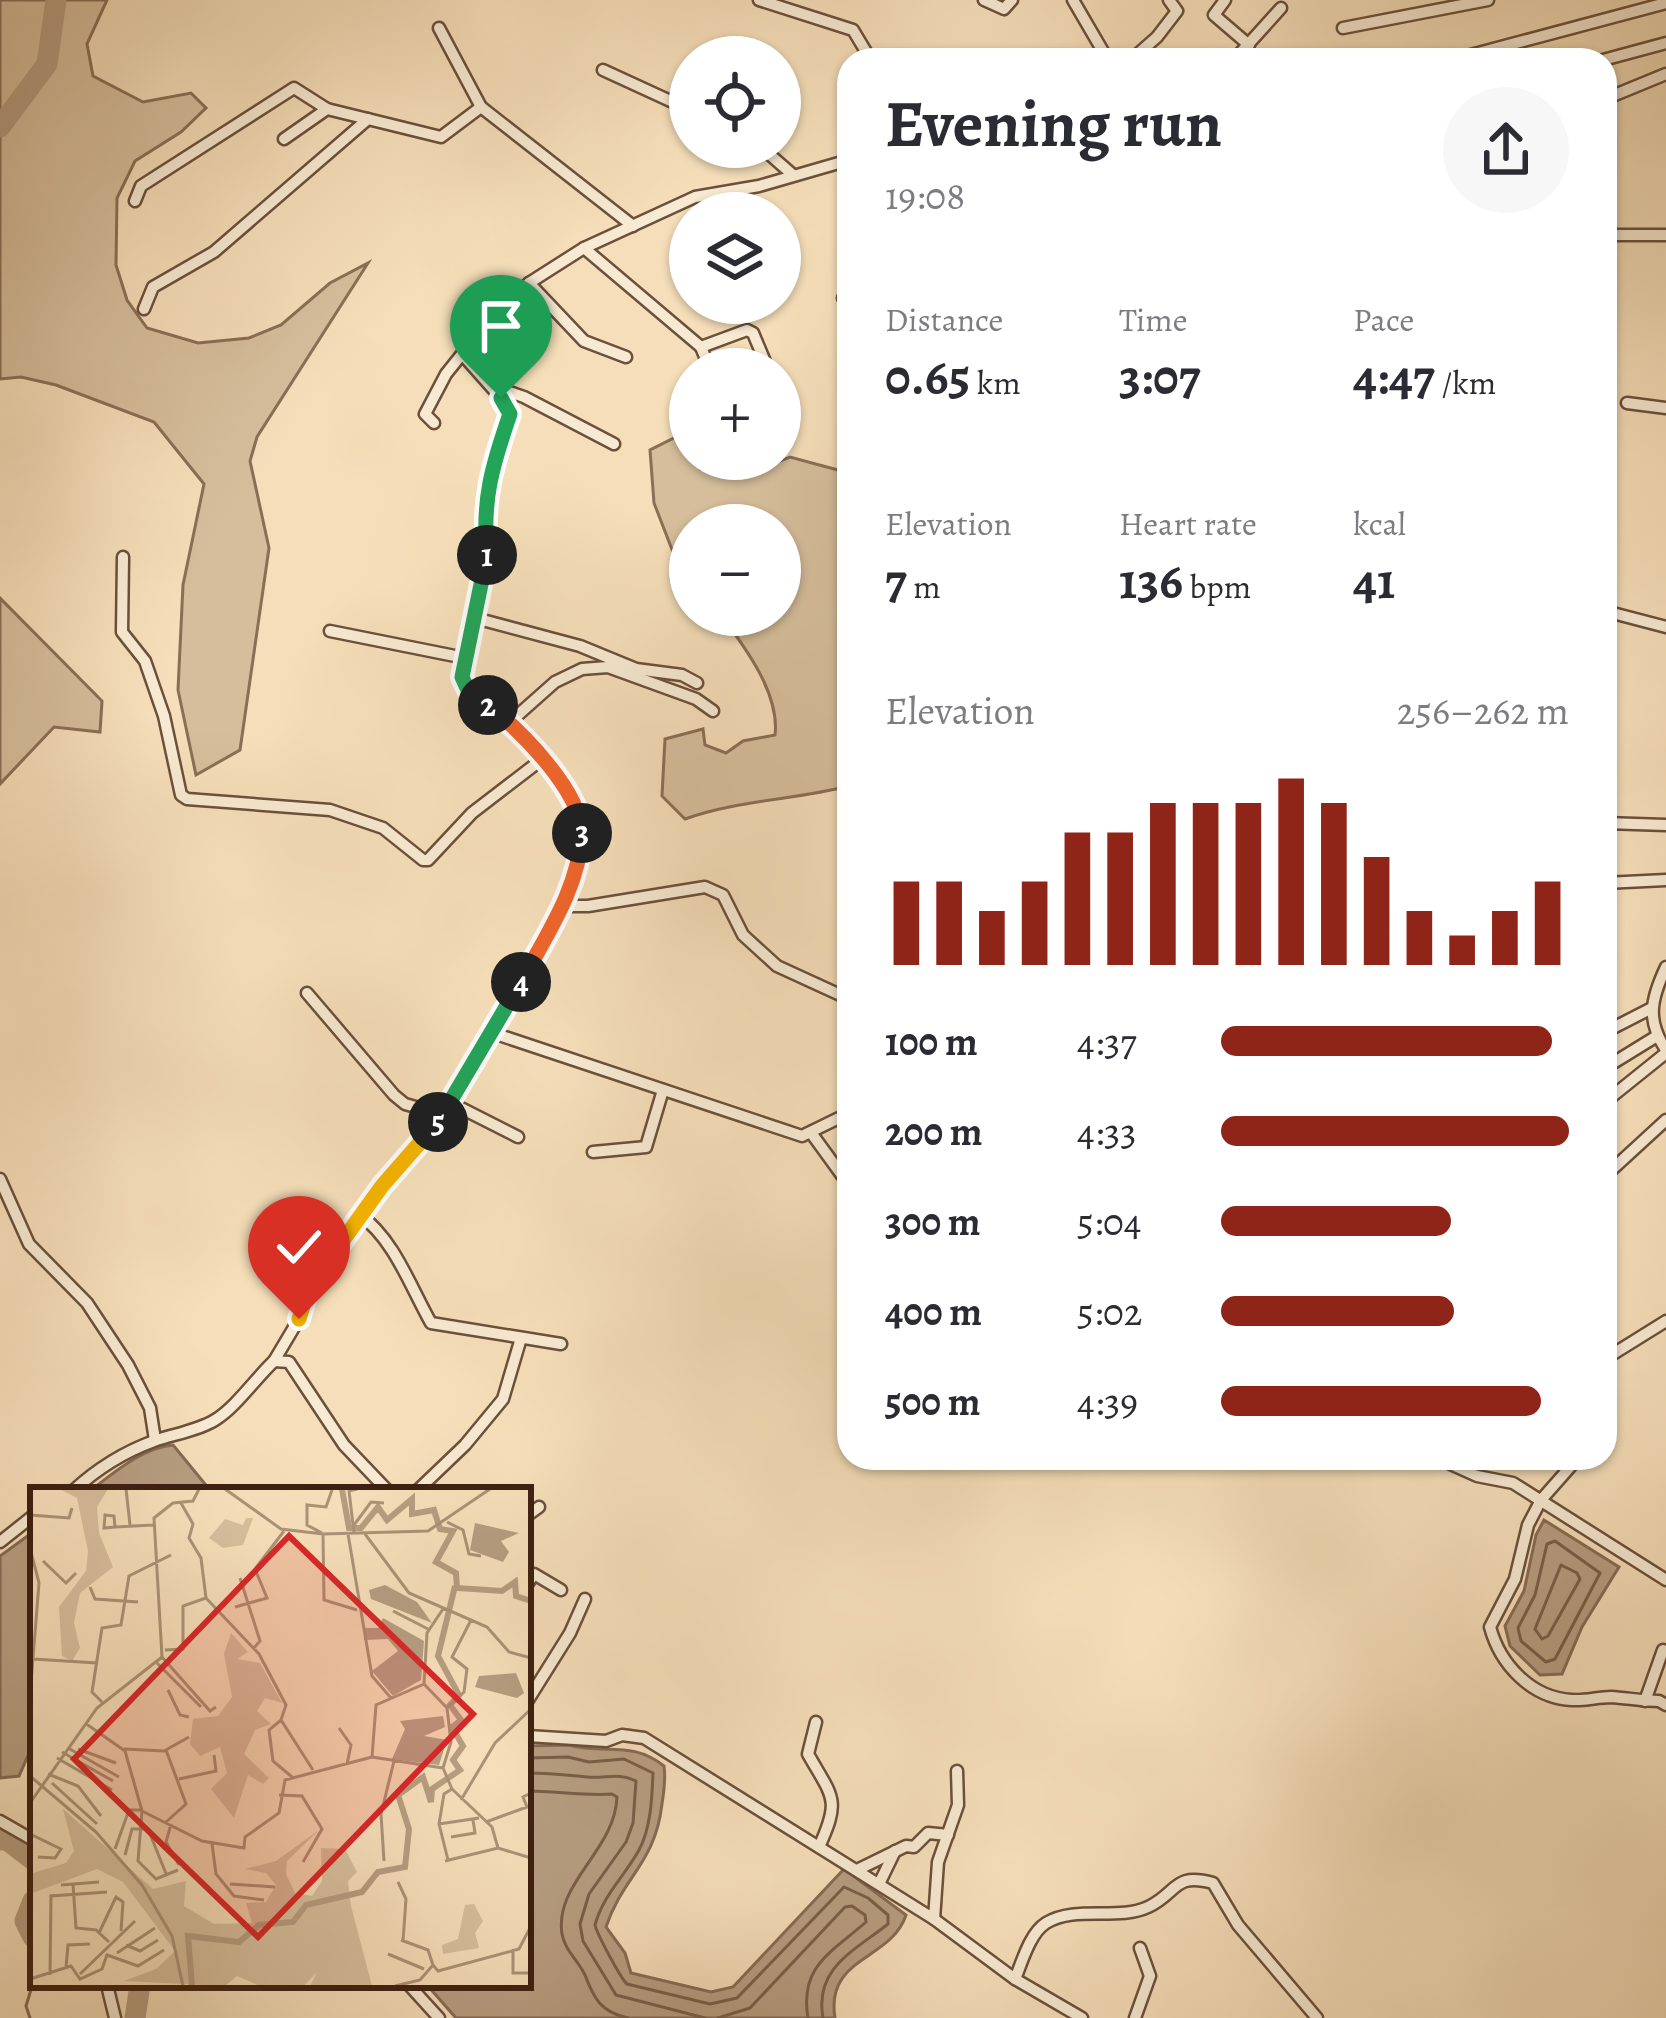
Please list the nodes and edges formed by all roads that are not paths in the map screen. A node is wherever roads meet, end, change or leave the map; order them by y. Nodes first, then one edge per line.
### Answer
1 (759, 0) edge
2 (984, 0) edge
3 (1012, 0) edge
4 (1073, 0) edge
5 (1169, 0) edge
6 (1225, 0) edge
7 (1488, 0) edge
8 (1666, 3) edge
9 (1281, 8) dead end
10 (439, 28) dead end
11 (1343, 28) dead end
12 (1666, 43) edge
13 (1249, 44) junction
14 (864, 48) edge
15 (1101, 48) edge
16 (1145, 48) edge
17 (1245, 48) edge
18 (1497, 48) edge
19 (1617, 56) edge
20 (603, 70) dead end
21 (1666, 74) edge
22 (1617, 94) edge
23 (669, 100) edge
24 (482, 107) junction
25 (326, 110) junction
26 (368, 119) junction
27 (284, 139) dead end
28 (837, 163) edge
29 (785, 168) edge
30 (793, 175) junction
31 (135, 201) dead end
32 (633, 226) junction
33 (1617, 235) edge
34 (1666, 235) edge
35 (584, 248) junction
36 (529, 283) junction
37 (144, 309) dead end
38 (701, 347) joint
39 (759, 348) edge
40 (463, 354) junction
41 (626, 357) dead end
42 (490, 386) junction
43 (1627, 403) dead end
44 (1666, 408) edge
45 (434, 423) dead end
46 (614, 444) dead end
47 (123, 557) dead end
48 (1617, 614) edge
49 (476, 618) junction
50 (1666, 627) edge
51 (330, 631) dead end
52 (465, 658) junction
53 (697, 683) dead end
54 (713, 711) dead end
55 (510, 722) junction
56 (541, 760) junction
57 (1617, 823) edge
58 (1666, 824) edge
59 (1666, 880) edge
60 (1617, 882) edge
61 (563, 906) junction
62 (1663, 974) edge
63 (307, 993) dead end
64 (837, 994) edge
65 (1650, 1009) junction
66 (1617, 1026) edge
67 (493, 1033) junction
68 (1657, 1036) junction
69 (1666, 1052) edge
70 (1617, 1061) edge
71 (663, 1090) junction
72 (1617, 1092) edge
73 (447, 1109) junction
74 (837, 1119) edge
75 (1666, 1120) edge
76 (812, 1134) junction
77 (518, 1137) dead end
78 (593, 1152) dead end
79 (1617, 1165) edge
80 (837, 1168) edge
81 (0, 1179) edge
82 (360, 1216) junction
83 (1666, 1321) edge
84 (521, 1338) junction
85 (561, 1345) dead end
86 (1617, 1352) edge
87 (274, 1361) junction
88 (155, 1440) junction
89 (1464, 1470) edge
90 (1567, 1470) edge
91 (77, 1487) edge
92 (384, 1487) edge
93 (421, 1487) edge
94 (1540, 1500) junction
95 (30, 1518) edge
96 (0, 1542) edge
97 (531, 1578) edge
98 (1666, 1580) edge
99 (561, 1590) dead end
100 (585, 1600) dead end
101 (1663, 1650) dead end
102 (531, 1695) edge
103 (1645, 1701) junction
104 (1666, 1705) edge
105 (816, 1722) dead end
106 (531, 1736) edge
107 (957, 1771) dead end
108 (0, 1821) edge
109 (948, 1835) junction
110 (30, 1838) edge
111 (819, 1846) junction
112 (896, 1851) junction
113 (857, 1870) junction
114 (879, 1884) junction
115 (934, 1918) junction
116 (1140, 1948) dead end
117 (1015, 1979) junction
118 (108, 1988) edge
119 (412, 1988) edge
120 (115, 2018) edge
121 (439, 2018) edge
122 (1082, 2018) edge
123 (1135, 2018) edge
124 (1317, 2018) edge

1 - 14 street
2 - 3 street
4 - 15 street
5 - 16 street
6 - 13 street
7 - 11 street
8 - 18 street
9 - 13 street
10 - 24 street
12 - 19 street
13 - 17 street
20 - 23 street
21 - 22 street
24 - 26 street
24 - 32 street
25 - 26 street
25 - 27 street
25 - 31 street
26 - 37 street
28 - 30 street
29 - 30 street
30 - 32 street
32 - 35 street
33 - 34 street
35 - 36 street
35 - 38 street
36 - 40 street
36 - 41 street
38 - 39 street
40 - 42 street
40 - 45 street
42 - 46 street
42 - 49 street
43 - 44 street
47 - 56 street
48 - 50 street
49 - 52 street
49 - 53 street
51 - 52 street
52 - 55 street
54 - 55 street
55 - 56 street
56 - 61 street
57 - 58 street
59 - 60 street
61 - 64 street
61 - 67 street
62 - 65 street
63 - 73 street
65 - 66 street
65 - 68 street
67 - 71 street
67 - 73 street
68 - 69 street
68 - 70 street
69 - 72 street
71 - 76 street
71 - 78 street
73 - 77 street
73 - 82 street
74 - 76 street
75 - 79 street
76 - 80 street
81 - 88 street
82 - 84 street
82 - 87 street
83 - 86 street
84 - 85 street
84 - 93 street
87 - 88 street
87 - 92 street
88 - 91 street
89 - 94 street
90 - 94 street
94 - 98 street
94 - 103 street
95 - 96 street
97 - 99 street
100 - 102 street
101 - 103 street
103 - 104 street
105 - 111 street
106 - 111 street
107 - 109 street
108 - 110 street
109 - 112 street
109 - 115 street
111 - 113 street
112 - 113 street
112 - 114 street
113 - 114 street
114 - 115 street
115 - 117 street
116 - 123 street
117 - 122 street
117 - 124 street
118 - 120 street
119 - 121 street

